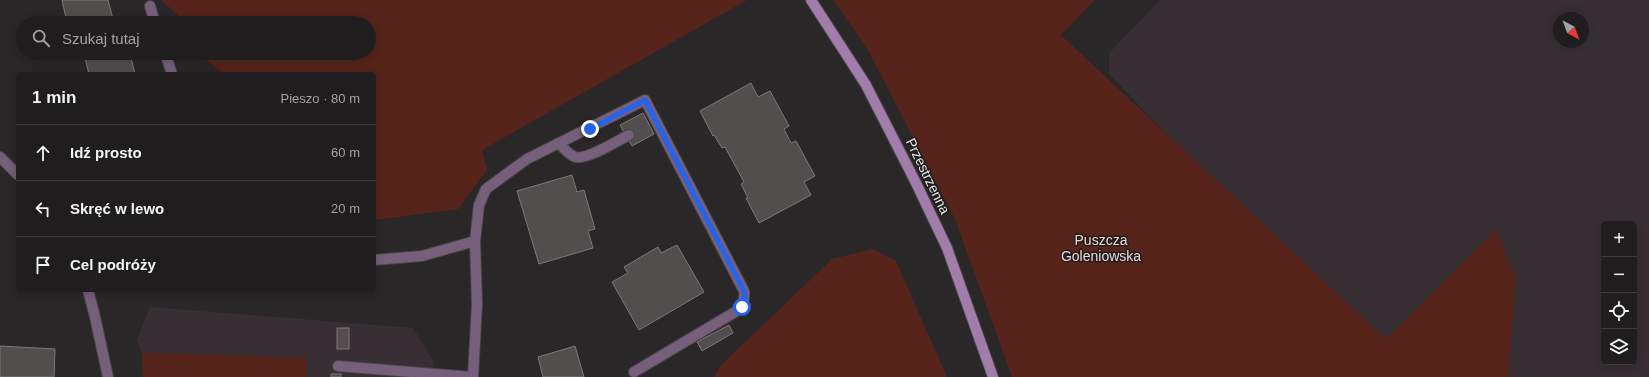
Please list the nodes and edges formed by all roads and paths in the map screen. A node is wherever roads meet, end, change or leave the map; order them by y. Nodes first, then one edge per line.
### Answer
1 (811, 0) edge
2 (150, 6) dead end
3 (153, 16) edge
4 (167, 60) edge
5 (171, 72) edge
6 (629, 135) dead end
7 (559, 144) junction
8 (0, 157) edge
9 (16, 173) edge
10 (475, 241) junction
11 (376, 260) edge
12 (89, 292) edge
13 (338, 366) dead end
14 (634, 372) dead end
15 (108, 377) edge
16 (472, 377) edge
17 (993, 377) edge

1 - 17 street, Przestrzenna
2 - 3 street
4 - 5 street
6 - 7 street
7 - 10 street
7 - 14 street
8 - 9 street
10 - 11 street
10 - 16 street
12 - 15 street
13 - 16 street

